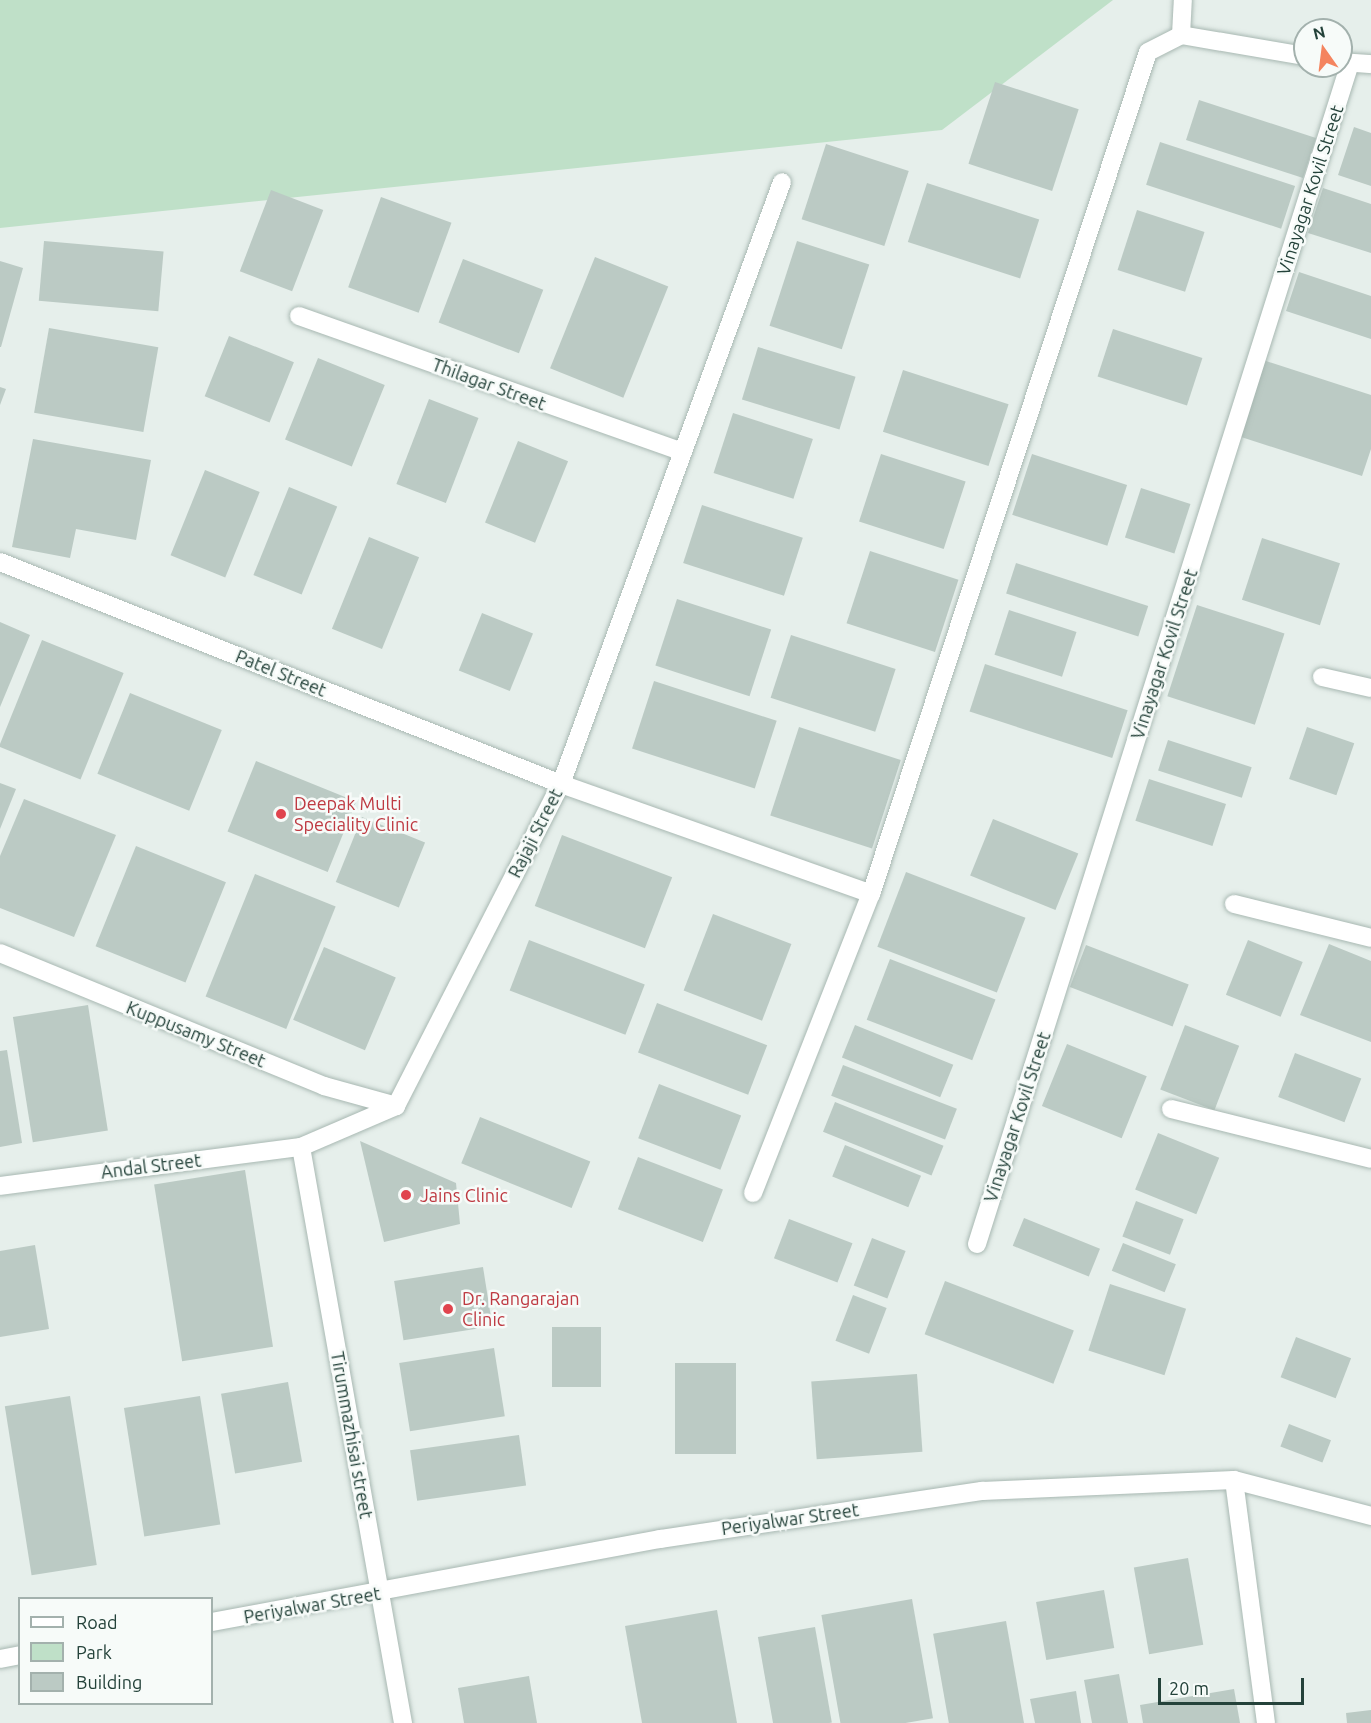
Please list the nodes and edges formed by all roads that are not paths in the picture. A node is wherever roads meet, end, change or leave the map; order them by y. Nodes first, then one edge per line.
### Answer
1 (1183, 0) edge
2 (1181, 35) junction
3 (1293, 54) edge
4 (1353, 63) edge
5 (1371, 64) edge
6 (1341, 78) edge
7 (782, 183) dead end
8 (299, 316) dead end
9 (680, 451) junction
10 (0, 562) edge
11 (1322, 677) dead end
12 (1371, 688) edge
13 (561, 783) junction
14 (871, 894) junction
15 (1234, 904) dead end
16 (1371, 939) edge
17 (0, 953) edge
18 (396, 1106) junction
19 (1171, 1109) dead end
20 (302, 1147) junction
21 (1371, 1159) edge
22 (0, 1186) edge
23 (753, 1193) dead end
24 (977, 1244) dead end
25 (1234, 1480) junction
26 (1371, 1515) edge
27 (380, 1593) junction
28 (213, 1622) edge
29 (18, 1655) edge
30 (0, 1659) edge
31 (403, 1723) edge
32 (1266, 1723) edge

1 - 2 street
2 - 3 street
2 - 14 street
4 - 5 street
6 - 24 street, Vinayagar Kovil Street
7 - 9 street, Rajaji Street
8 - 9 street, Thilagar Street
9 - 13 street, Rajaji Street
10 - 13 street, Patel Street
11 - 12 street
13 - 14 street, Patel Street
13 - 18 street, Rajaji Street
14 - 23 street
15 - 16 street
17 - 18 street, Kuppusamy Street
18 - 20 street
19 - 21 street
20 - 22 street, Andal Street
20 - 27 street, Tirummazhisai street
25 - 26 street, Periyalwar Street
25 - 27 street, Periyalwar Street
25 - 32 street
27 - 28 street, Periyalwar Street
27 - 31 street, Tirummazhisai street
29 - 30 street

